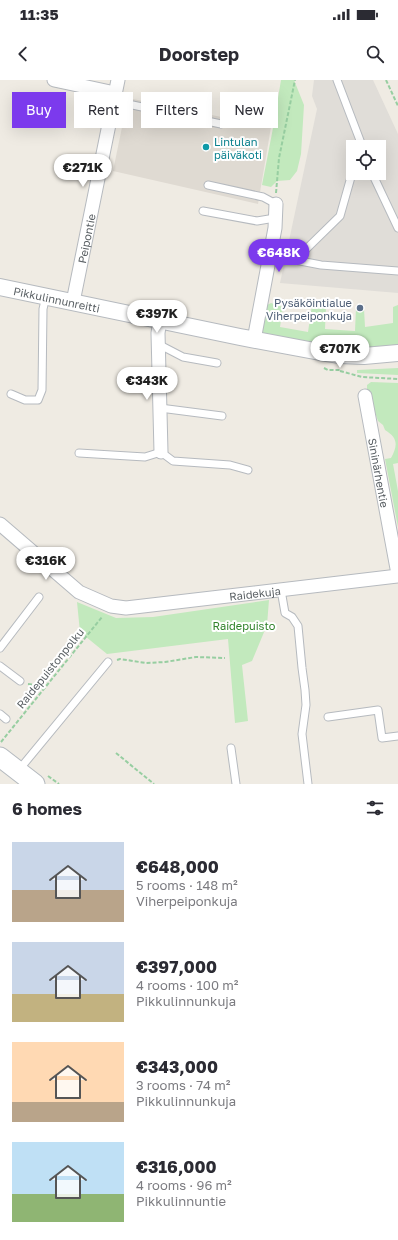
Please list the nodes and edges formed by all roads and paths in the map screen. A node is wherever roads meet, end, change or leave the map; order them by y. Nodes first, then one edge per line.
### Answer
1 (54, 80) edge
2 (118, 80) edge
3 (295, 80) edge
4 (337, 80) edge
5 (386, 80) edge
6 (96, 92) edge
7 (115, 92) edge
8 (133, 102) edge
9 (398, 106) edge
10 (220, 124) edge
11 (108, 128) edge
12 (359, 140) edge
13 (350, 180) edge
14 (375, 180) edge
15 (208, 185) dead end
16 (276, 204) junction
17 (203, 212) dead end
18 (275, 218) junction
19 (398, 228) edge
20 (269, 257) junction
21 (295, 260) junction
22 (398, 271) edge
23 (0, 287) edge
24 (46, 296) junction
25 (72, 302) junction
26 (160, 320) junction
27 (254, 340) junction
28 (158, 344) junction
29 (398, 352) edge
30 (217, 364) dead end
31 (339, 370) dead end
32 (398, 378) edge
33 (11, 394) dead end
34 (365, 396) dead end
35 (160, 408) junction
36 (222, 416) dead end
37 (160, 452) junction
38 (79, 453) dead end
39 (248, 470) dead end
40 (0, 524) edge
41 (398, 575) edge
42 (281, 590) junction
43 (38, 597) dead end
44 (111, 606) junction
45 (0, 648) edge
46 (225, 658) dead end
47 (108, 662) joint
48 (0, 666) edge
49 (20, 681) joint
50 (44, 689) junction
51 (0, 714) edge
52 (328, 717) dead end
53 (6, 719) dead end
54 (398, 736) edge
55 (1, 745) edge
56 (232, 748) dead end
57 (116, 754) dead end
58 (18, 771) junction
59 (35, 784) edge
60 (154, 784) edge
61 (236, 784) edge
62 (308, 784) edge

1 - 6 street
2 - 7 street, Peipontie
3 - 16 path
4 - 12 lane
5 - 9 path
8 - 10 lane
11 - 25 street, Peipontie
13 - 21 lane
14 - 19 lane
15 - 16 lane
16 - 18 street
17 - 18 lane
18 - 20 street
20 - 21 lane
20 - 27 street
21 - 22 lane
23 - 24 street, Pikkulinnunreitti
24 - 25 street, Pikkulinnunreitti
24 - 33 lane
25 - 26 street, Pikkulinnunreitti
26 - 27 street, Pikkulinnunreitti
26 - 28 street
27 - 29 street, Pikkulinnunreitti
28 - 30 lane
28 - 35 street
31 - 32 path
34 - 41 street, Sininärhentie
35 - 36 lane
35 - 37 street
37 - 38 lane
37 - 39 lane
40 - 44 street, Raidekuja
41 - 42 street, Raidekuja
42 - 44 street, Raidekuja
42 - 62 lane
43 - 45 lane
44 - 50 path, Raidepuistonpolku
46 - 47 path
47 - 58 lane
48 - 49 lane
49 - 50 path
50 - 55 path, Raidepuistonpolku
51 - 53 lane
52 - 54 lane
55 - 58 main road
56 - 61 lane
57 - 60 path
58 - 59 main road

